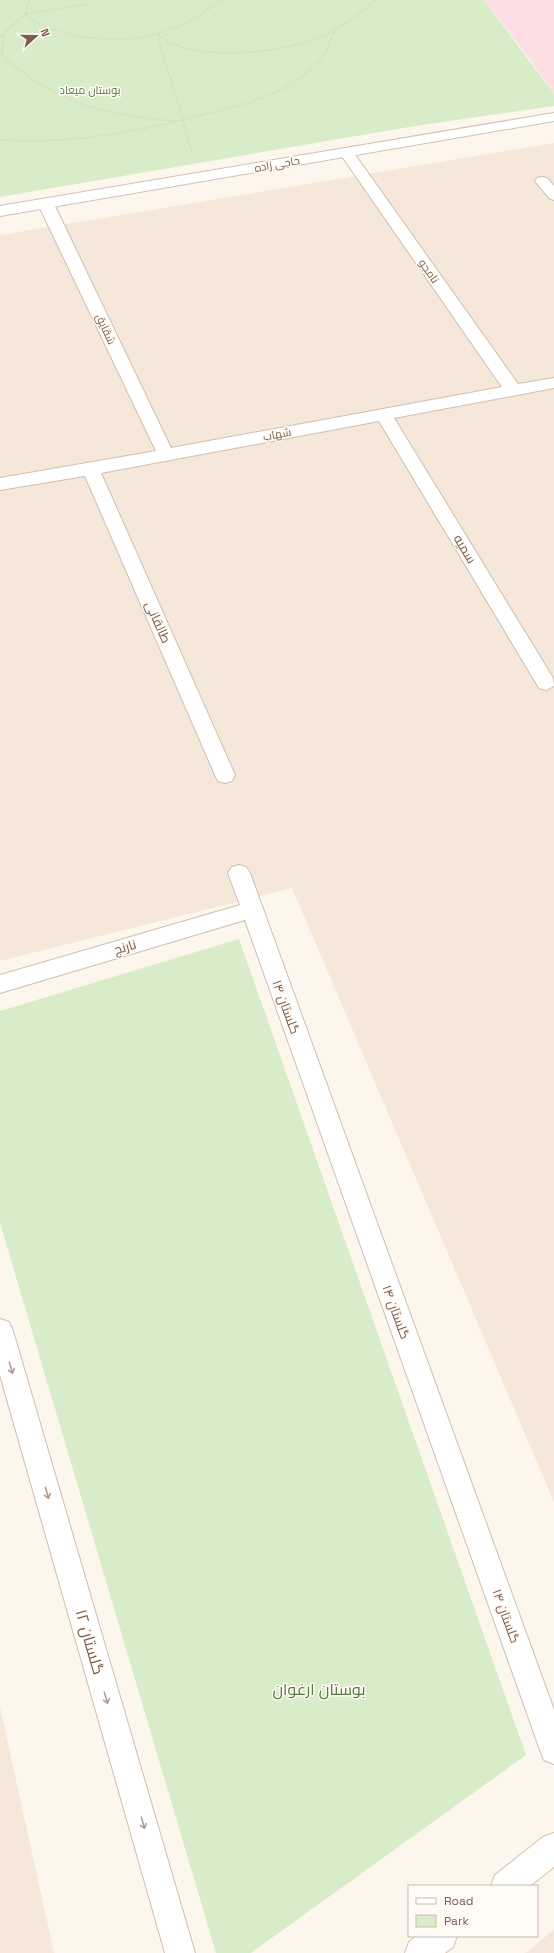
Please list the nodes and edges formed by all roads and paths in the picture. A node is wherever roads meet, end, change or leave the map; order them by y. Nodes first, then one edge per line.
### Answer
1 (29, 0) edge
2 (221, 0) edge
3 (375, 0) edge
4 (87, 4) dead end
5 (25, 14) junction
6 (335, 30) junction
7 (157, 34) junction
8 (3, 35) junction
9 (0, 37) edge
10 (554, 117) edge
11 (181, 121) junction
12 (0, 140) edge
13 (346, 152) junction
14 (193, 157) dead end
15 (542, 180) dead end
16 (554, 195) edge
17 (46, 204) junction
18 (0, 212) edge
19 (554, 383) edge
20 (513, 390) junction
21 (383, 414) junction
22 (166, 454) junction
23 (91, 469) junction
24 (0, 484) edge
25 (546, 683) dead end
26 (225, 775) dead end
27 (239, 873) dead end
28 (251, 910) junction
29 (0, 984) edge
30 (0, 1331) edge
31 (554, 1750) edge
32 (554, 1848) edge
33 (507, 1885) edge
34 (441, 1937) edge
35 (180, 1953) edge
36 (420, 1953) edge

1 - 5 path
2 - 7 path
3 - 6 path
4 - 5 path
5 - 7 path
5 - 8 path
6 - 7 path
6 - 11 path
7 - 11 path
8 - 9 path
8 - 11 path
10 - 13 street, حاجی زاده
11 - 12 path
11 - 14 path
13 - 17 street, حاجی زاده
13 - 20 street, نامجو
15 - 16 street
17 - 18 street, حاجی زاده
17 - 22 street, شقایق
19 - 20 street, شهاب
20 - 21 street, شهاب
21 - 22 street, شهاب
21 - 25 street, سمیه
22 - 23 street, شهاب
23 - 24 street, شهاب
23 - 26 street, طالقانی
27 - 28 street, گلستان ۱۴
28 - 29 street, نارنج
28 - 31 street, گلستان ۱۴
30 -> 35 street, گلستان ۱۲
32 - 33 street
34 - 36 street

